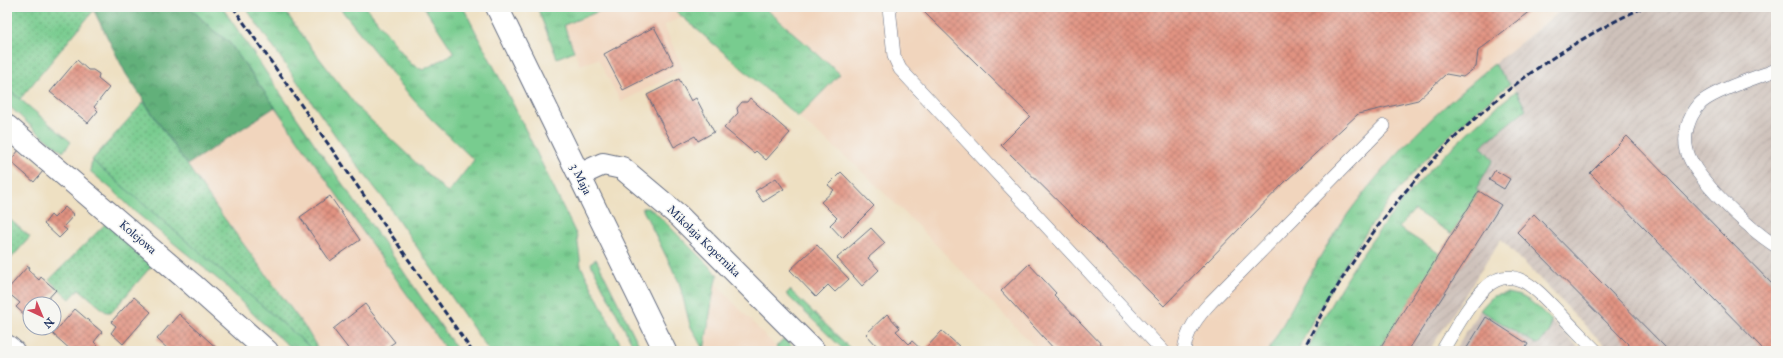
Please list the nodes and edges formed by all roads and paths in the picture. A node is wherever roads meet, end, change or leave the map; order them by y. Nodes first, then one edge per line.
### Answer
1 (497, 7) edge
2 (889, 7) edge
3 (1776, 70) edge
4 (7, 126) edge
5 (1384, 126) dead end
6 (579, 175) junction
7 (1776, 246) edge
8 (7, 346) edge
9 (13, 351) edge
10 (267, 351) edge
11 (666, 351) edge
12 (814, 351) edge
13 (1163, 351) edge
14 (1184, 351) edge
15 (1442, 351) edge
16 (1596, 351) edge

1 - 6 street, 3 Maja
2 - 13 lane
3 - 7 lane
4 - 10 street, Kolejowa
5 - 14 lane
6 - 11 street, 3 Maja
6 - 12 street, Mikołaja Kopernika
8 - 9 street
15 - 16 lane

